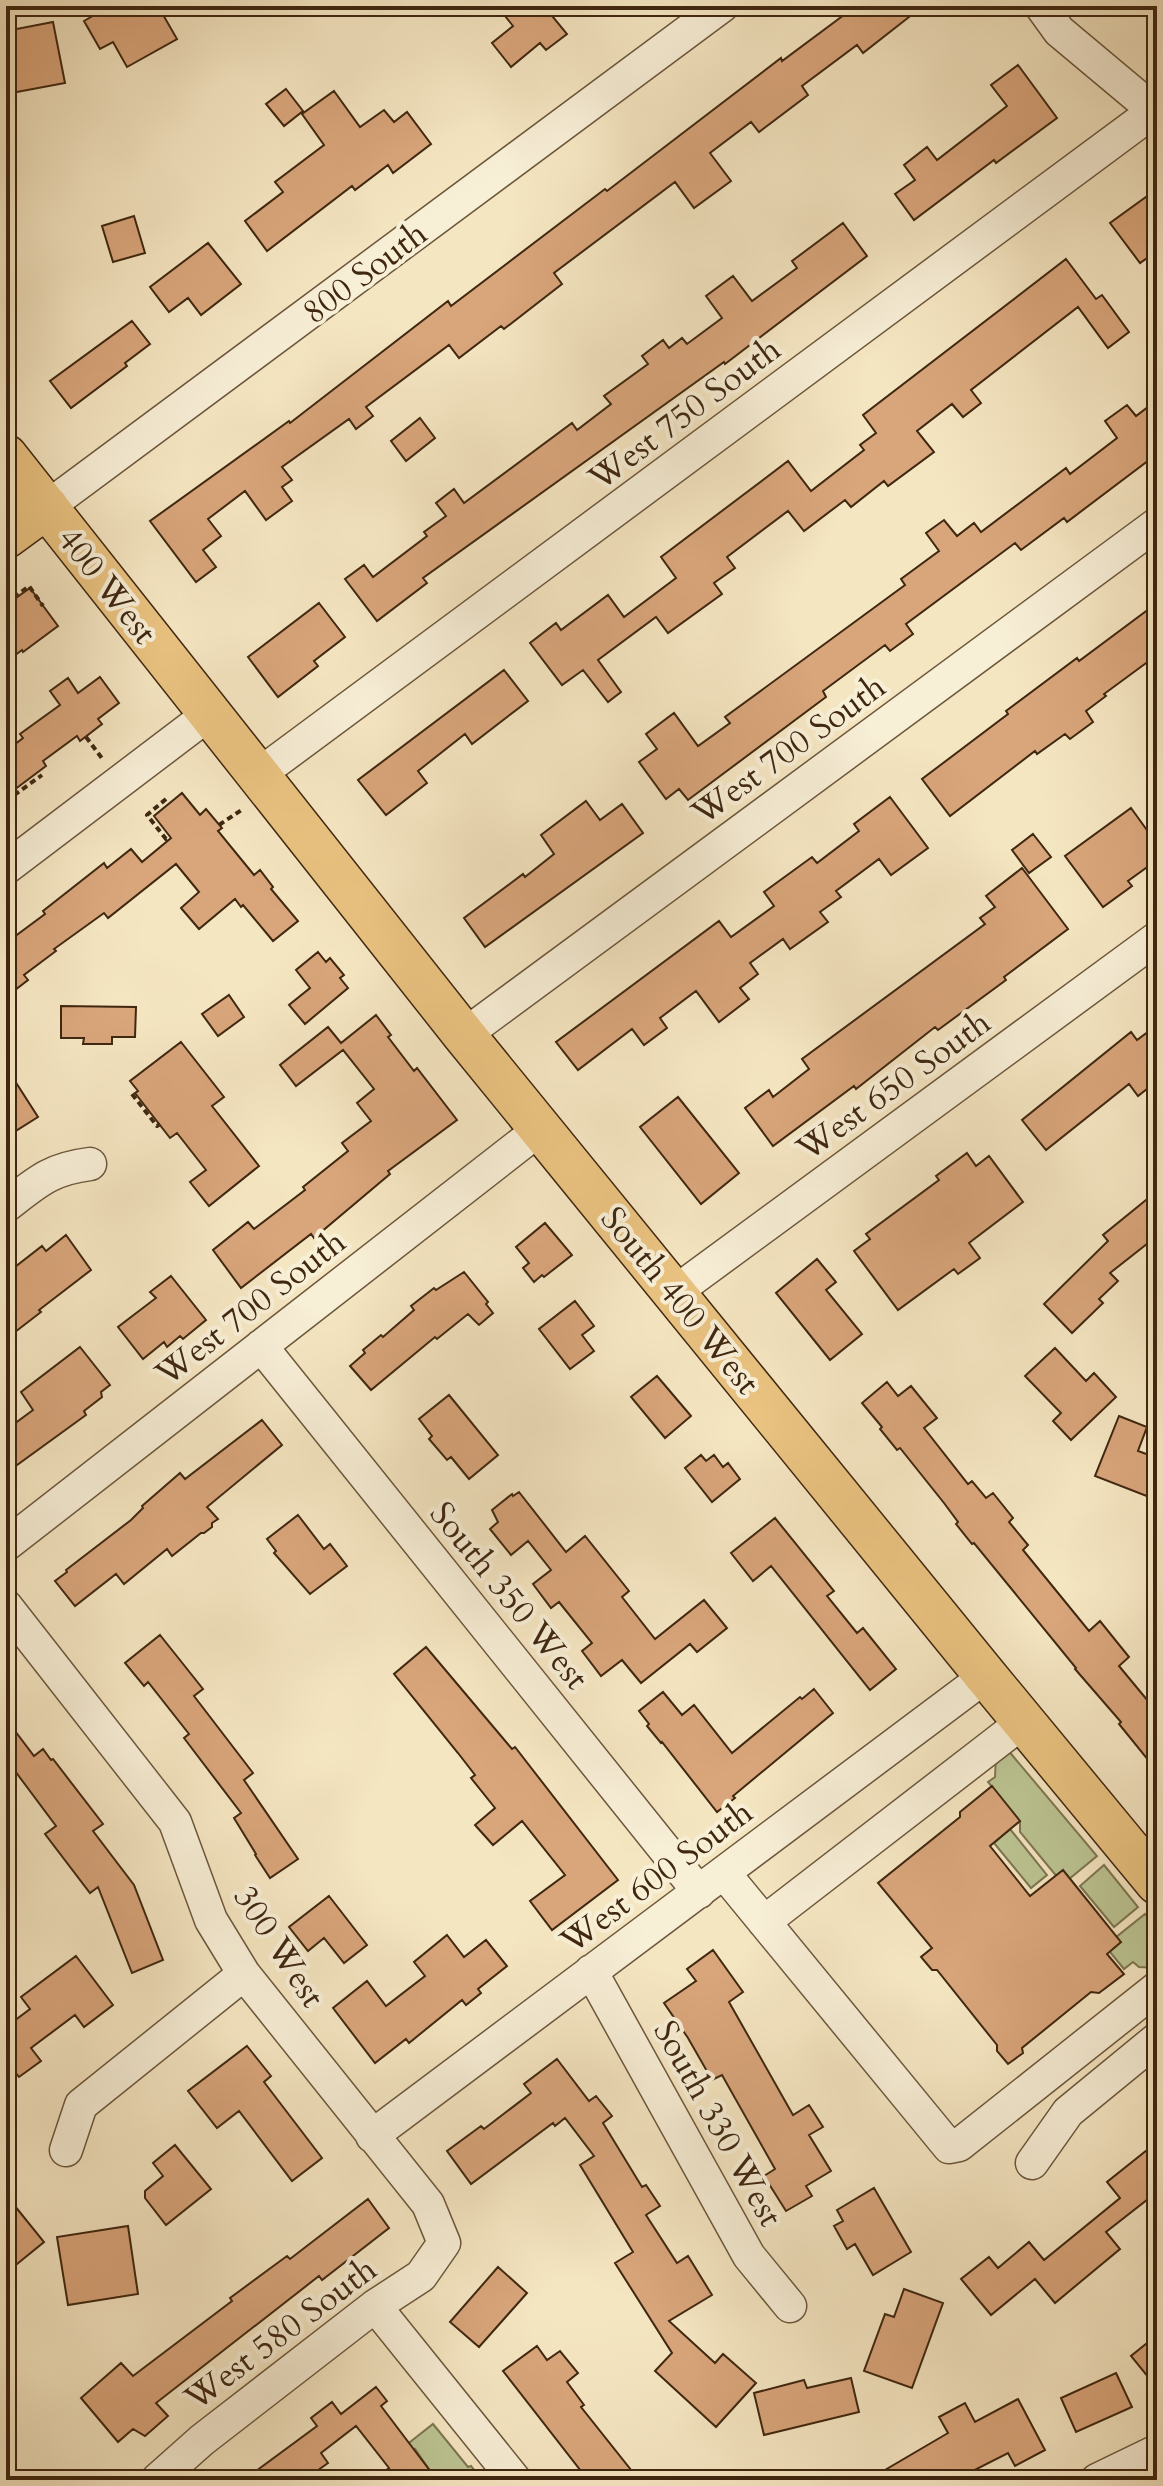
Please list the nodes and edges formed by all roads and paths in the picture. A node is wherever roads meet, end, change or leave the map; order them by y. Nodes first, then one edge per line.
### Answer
1 (722, 6) edge
2 (1041, 6) edge
3 (1156, 112) edge
4 (6, 456) edge
5 (47, 507) junction
6 (1157, 524) edge
7 (6, 537) edge
8 (6, 604) edge
9 (43, 606) dead end
10 (209, 714) junction
11 (86, 737) dead end
12 (105, 763) dead end
13 (42, 775) dead end
14 (251, 792) junction
15 (166, 799) dead end
16 (6, 801) edge
17 (219, 825) dead end
18 (169, 836) dead end
19 (6, 868) edge
20 (1157, 938) edge
21 (464, 1035) junction
22 (132, 1094) dead end
23 (160, 1124) dead end
24 (540, 1129) junction
25 (90, 1164) dead end
26 (6, 1206) edge
27 (675, 1292) junction
28 (261, 1346) junction
29 (6, 1545) edge
30 (6, 1606) edge
31 (986, 1676) junction
32 (1023, 1722) junction
33 (712, 1883) junction
34 (1157, 1883) edge
35 (764, 1922) junction
36 (591, 1971) junction
37 (244, 1974) junction
38 (1157, 1988) edge
39 (1157, 2039) edge
40 (372, 2136) junction
41 (66, 2150) dead end
42 (1032, 2163) dead end
43 (444, 2243) joint
44 (375, 2306) junction
45 (790, 2306) dead end
46 (1157, 2451) edge
47 (157, 2480) edge
48 (515, 2480) edge
49 (1097, 2480) edge

1 - 5 street, 800 South
2 - 3 street
3 - 14 street, West 750 South
4 - 5 main road, 400 West
5 - 7 main road, 800 South
5 - 10 main road, 400 West
6 - 21 street, West 700 South
8 - 9 path
10 - 14 main road, South 400 West
10 - 19 street
11 - 12 path
13 - 16 path
14 - 17 path
14 - 21 main road, South 400 West
15 - 18 path
20 - 27 street, West 650 South
21 - 24 main road, South 400 West
22 - 23 path
24 - 27 main road, South 400 West
24 - 28 street, West 700 South
25 - 26 street
27 - 31 main road, South 400 West
28 - 29 street, West 700 South
28 - 33 street, South 350 West
30 - 37 street, 300 West
31 - 32 main road, South 400 West
31 - 33 street, West 600 South
32 - 34 main road, South 400 West
32 - 35 street
33 - 35 street, South 350 West
33 - 36 street, West 600 South
35 - 38 street, South 350 West
36 - 40 street, West 600 South
36 - 45 street, South 330 West
37 - 40 street, 300 West
37 - 41 street
39 - 42 street
40 - 43 street, 300 West
43 - 44 street, West 580 South
44 - 47 street, West 580 South
44 - 48 street
46 - 49 street

